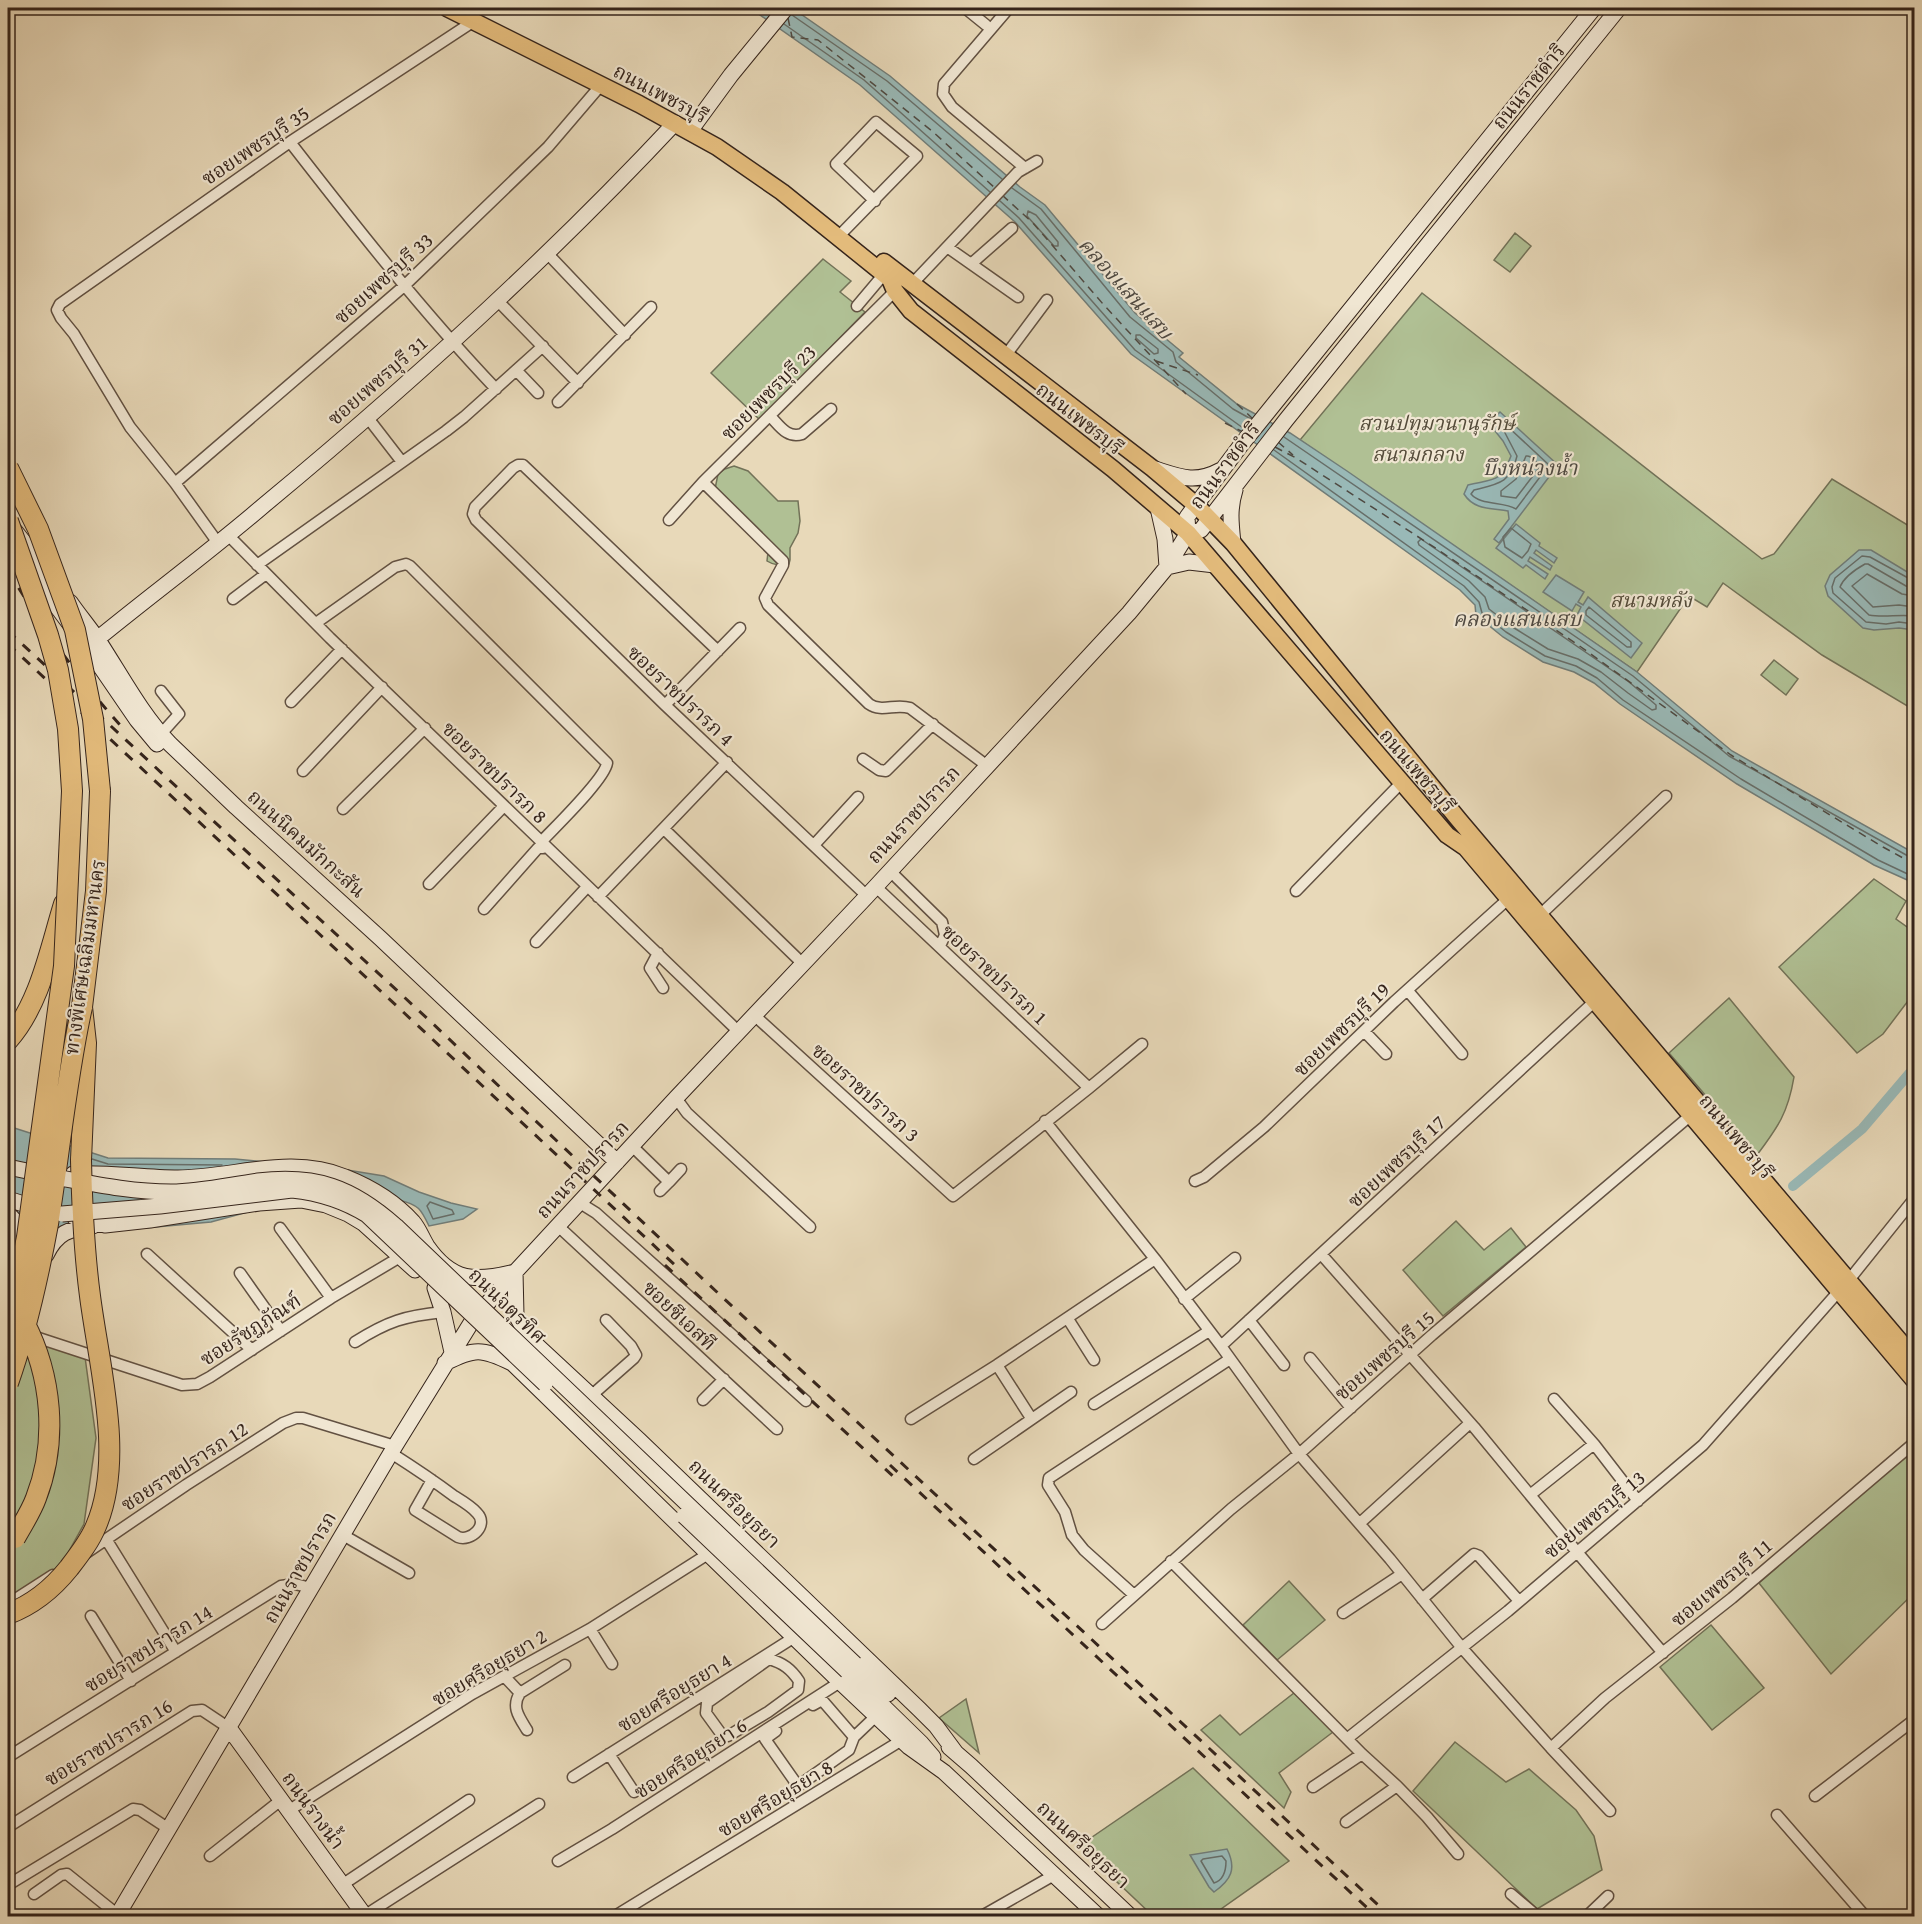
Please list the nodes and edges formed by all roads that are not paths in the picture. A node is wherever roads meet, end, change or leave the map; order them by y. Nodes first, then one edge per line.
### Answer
1 (447, 8) edge
2 (786, 8) edge
3 (965, 8) edge
4 (1009, 8) edge
5 (1594, 8) edge
6 (1619, 8) edge
7 (474, 21) junction
8 (1583, 21) junction
9 (986, 25) dead end
10 (1598, 34) junction
11 (1537, 78) junction
12 (601, 85) junction
13 (1551, 90) junction
14 (1526, 92) junction
15 (1540, 105) junction
16 (682, 127) junction
17 (290, 142) junction
18 (1037, 161) dead end
19 (1022, 170) junction
20 (875, 201) junction
21 (1012, 228) dead end
22 (840, 238) junction
23 (947, 247) junction
24 (547, 253) junction
25 (971, 264) junction
26 (884, 274) junction
27 (913, 284) junction
28 (405, 286) junction
29 (895, 291) junction
30 (1018, 297) dead end
31 (497, 300) junction
32 (1047, 300) dead end
33 (60, 304) joint
34 (856, 306) dead end
35 (651, 307) dead end
36 (625, 335) junction
37 (452, 342) junction
38 (543, 346) junction
39 (1006, 355) junction
40 (517, 371) junction
41 (578, 383) junction
42 (496, 388) junction
43 (538, 393) dead end
44 (558, 402) dead end
45 (831, 409) dead end
46 (770, 416) junction
47 (368, 418) junction
48 (1134, 454) junction
49 (402, 462) junction
50 (8, 468) edge
51 (1152, 468) junction
52 (1223, 469) junction
53 (1119, 474) junction
54 (704, 482) junction
55 (1238, 482) junction
56 (175, 483) junction
57 (1196, 505) junction
58 (1158, 508) junction
59 (669, 520) dead end
60 (8, 521) edge
61 (1215, 524) junction
62 (1188, 533) junction
63 (223, 539) junction
64 (8, 541) edge
65 (1233, 543) junction
66 (257, 565) junction
67 (1215, 565) junction
68 (1167, 567) junction
69 (38, 570) junction
70 (266, 574) junction
71 (233, 599) dead end
72 (1251, 607) junction
73 (316, 623) junction
74 (740, 628) dead end
75 (92, 643) junction
76 (342, 649) junction
77 (718, 651) junction
78 (382, 687) junction
79 (161, 691) dead end
80 (291, 702) dead end
81 (665, 705) junction
82 (933, 724) junction
83 (425, 728) junction
84 (161, 734) junction
85 (863, 759) dead end
86 (727, 762) junction
87 (986, 765) junction
88 (303, 771) dead end
89 (1401, 783) junction
90 (1666, 796) dead end
91 (858, 798) dead end
92 (504, 806) junction
93 (342, 809) dead end
94 (664, 829) junction
95 (543, 844) junction
96 (814, 845) junction
97 (890, 871) junction
98 (429, 884) dead end
99 (587, 887) junction
100 (871, 891) junction
101 (1296, 891) dead end
102 (66, 896) junction
103 (598, 897) junction
104 (1508, 899) junction
105 (484, 909) dead end
106 (1542, 913) junction
107 (536, 942) dead end
108 (940, 946) junction
109 (658, 953) junction
110 (803, 964) junction
111 (663, 988) dead end
112 (1408, 991) junction
113 (1595, 1001) junction
114 (82, 1007) junction
115 (754, 1015) junction
116 (1364, 1031) junction
117 (739, 1032) junction
118 (8, 1040) edge
119 (1142, 1044) dead end
120 (1386, 1054) dead end
121 (1462, 1054) dead end
122 (1089, 1088) junction
123 (676, 1098) junction
124 (1691, 1115) junction
125 (1045, 1121) junction
126 (632, 1146) junction
127 (614, 1165) junction
128 (8, 1167) edge
129 (681, 1169) dead end
130 (49, 1176) junction
131 (1195, 1180) dead end
132 (669, 1182) junction
133 (660, 1191) dead end
134 (8, 1199) edge
135 (1914, 1199) edge
136 (580, 1203) junction
137 (396, 1206) junction
138 (8, 1214) edge
139 (62, 1214) junction
140 (105, 1225) junction
141 (558, 1226) junction
142 (810, 1227) dead end
143 (280, 1228) dead end
144 (381, 1240) junction
145 (147, 1254) dead end
146 (1321, 1254) junction
147 (400, 1257) junction
148 (1235, 1258) dead end
149 (1155, 1259) junction
150 (515, 1272) junction
151 (240, 1273) dead end
152 (1844, 1286) junction
153 (435, 1288) junction
154 (8, 1294) edge
155 (331, 1298) junction
156 (1184, 1299) junction
157 (8, 1311) edge
158 (443, 1312) junction
159 (1068, 1319) junction
160 (606, 1320) dead end
161 (1249, 1320) junction
162 (8, 1321) edge
163 (471, 1323) junction
164 (8, 1328) edge
165 (1209, 1330) junction
166 (281, 1331) junction
167 (27, 1334) junction
168 (355, 1342) dead end
169 (1221, 1346) junction
170 (252, 1350) junction
171 (1912, 1351) edge
172 (1410, 1355) junction
173 (448, 1358) junction
174 (1310, 1358) dead end
175 (1230, 1359) junction
176 (1094, 1360) dead end
177 (512, 1363) junction
178 (997, 1365) junction
179 (1284, 1365) dead end
180 (724, 1379) junction
181 (1914, 1380) edge
182 (8, 1383) edge
183 (8, 1389) edge
184 (588, 1392) junction
185 (1071, 1392) dead end
186 (1554, 1399) dead end
187 (703, 1400) dead end
188 (806, 1401) dead end
189 (1094, 1404) dead end
190 (1351, 1408) junction
191 (559, 1409) junction
192 (911, 1419) dead end
193 (1031, 1419) junction
194 (1470, 1423) junction
195 (777, 1429) dead end
196 (1914, 1443) edge
197 (1594, 1444) junction
198 (393, 1449) junction
199 (1299, 1454) junction
200 (974, 1459) dead end
201 (432, 1480) junction
202 (1530, 1495) junction
203 (1638, 1501) junction
204 (1360, 1523) junction
205 (343, 1534) junction
206 (106, 1539) junction
207 (8, 1545) edge
208 (1576, 1552) junction
209 (708, 1554) junction
210 (1171, 1561) junction
211 (409, 1573) dead end
212 (1402, 1574) junction
213 (311, 1588) junction
214 (1134, 1595) junction
215 (1422, 1599) junction
216 (1519, 1601) junction
217 (8, 1604) edge
218 (1343, 1613) dead end
219 (8, 1614) edge
220 (92, 1616) dead end
221 (1102, 1624) dead end
222 (590, 1629) junction
223 (793, 1638) junction
224 (1462, 1648) junction
225 (176, 1652) junction
226 (1663, 1653) junction
227 (612, 1664) dead end
228 (565, 1665) dead end
229 (847, 1672) junction
230 (505, 1677) junction
231 (131, 1681) junction
232 (520, 1693) junction
233 (768, 1712) junction
234 (876, 1716) junction
235 (1914, 1720) edge
236 (779, 1722) junction
237 (229, 1728) junction
238 (527, 1730) dead end
239 (854, 1737) junction
240 (1348, 1738) junction
241 (902, 1740) junction
242 (1551, 1748) junction
243 (956, 1753) junction
244 (609, 1754) junction
245 (1362, 1754) junction
246 (8, 1757) edge
247 (944, 1772) junction
248 (573, 1777) dead end
249 (1397, 1786) junction
250 (1313, 1787) dead end
251 (634, 1792) dead end
252 (1815, 1796) dead end
253 (469, 1800) dead end
254 (539, 1804) dead end
255 (285, 1805) junction
256 (1610, 1811) dead end
257 (1777, 1815) dead end
258 (1346, 1822) dead end
259 (8, 1827) edge
260 (169, 1829) junction
261 (1458, 1854) dead end
262 (210, 1856) dead end
263 (558, 1861) dead end
264 (1054, 1875) junction
265 (8, 1885) edge
266 (342, 1885) junction
267 (34, 1894) dead end
268 (1511, 1894) dead end
269 (1608, 1896) dead end
270 (1530, 1915) edge
271 (118, 1916) edge
272 (365, 1916) edge
273 (615, 1917) edge
274 (982, 1917) edge
275 (1098, 1917) edge
276 (1130, 1917) edge
277 (1587, 1917) edge
278 (1865, 1917) edge

1 - 7 main road, ถนนเพชรบุรี
2 - 16 main road, ซอยเพชรบุรี 31
3 - 9 street
4 - 19 street
5 - 8 main road, ถนนราชดำริ
6 - 10 main road, ถนนราชดำริ
7 - 12 main road, ถนนเพชรบุรี
7 - 17 street, ซอยเพชรบุรี 35
8 - 10 main road
8 - 11 main road, ถนนราชดำริ
10 - 13 main road, ถนนราชดำริ
11 - 13 main road
11 - 14 main road, ถนนราชดำริ
12 - 16 main road, ถนนเพชรบุรี
12 - 28 street, ซอยเพชรบุรี 33
13 - 15 main road, ถนนราชดำริ
14 - 15 main road
14 - 52 main road, ถนนราชดำริ
15 - 55 main road, ถนนราชดำริ
16 - 22 main road, ถนนเพชรบุรี
16 - 24 main road, ซอยเพชรบุรี 31
17 - 28 street
17 - 33 street, ซอยเพชรบุรี 35
18 - 19 street
19 - 23 street
20 - 20 street
20 - 22 street
21 - 25 street
22 - 26 main road, ถนนเพชรบุรี
22 - 27 main road, ถนนเพชรบุรี
23 - 25 street
23 - 27 street
24 - 31 main road, ซอยเพชรบุรี 31
24 - 36 street
25 - 30 street
26 - 29 main road, ถนนเพชรบุรี
26 - 34 street
27 - 39 main road, ถนนเพชรบุรี
28 - 37 street
28 - 56 street, ซอยเพชรบุรี 33
29 - 46 street, ซอยเพชรบุรี 23
29 - 53 main road, ถนนเพชรบุรี
31 - 37 main road, ซอยเพชรบุรี 31
31 - 38 street
32 - 39 street
33 - 56 street, ซอยราชปรารภ 8
35 - 36 street
36 - 41 street
37 - 42 street
37 - 47 main road, ซอยเพชรบุรี 31
38 - 40 street
38 - 41 street
39 - 48 main road, ถนนเพชรบุรี
40 - 42 street
40 - 43 street
41 - 44 street
42 - 49 street
45 - 46 street
46 - 54 street, ซอยเพชรบุรี 23
47 - 49 street
47 - 63 main road, ซอยเพชรบุรี 31
48 - 51 main road, ถนนเพชรบุรี
48 - 53 main road
49 - 66 street
50 - 114 highway, ทางพิเศษเฉลิมมหานคร, bridge
51 - 52 main road
51 - 57 main road, ถนนเพชรบุรี
52 - 57 main road, ถนนราชดำริ
53 - 58 main road, ถนนเพชรบุรี
54 - 59 street, ซอยเพชรบุรี 23
54 - 82 street
55 - 61 main road, ถนนราชดำริ
55 - 65 main road
56 - 63 street, ซอยราชปรารภ 8
57 - 61 main road, ถนนเพชรบุรี
57 - 62 main road, ถนนราชดำริ
58 - 62 main road, ถนนเพชรบุรี
58 - 68 main road
60 - 69 main road, ถนนนิคมมักกะสัน
60 - 102 highway, ทางพิเศษเฉลิมมหานคร, bridge
61 - 62 main road, ถนนราชดำริ
61 - 65 main road, ถนนเพชรบุรี
61 - 72 main road
62 - 67 main road, ถนนเพชรบุรี
62 - 68 main road, ถนนราชปรารภ
63 - 66 street, ซอยราชปรารภ 8
63 - 75 main road, ซอยเพชรบุรี 31
64 - 69 main road, ถนนนิคมมักกะสัน
65 - 106 main road, ถนนเพชรบุรี
66 - 70 street, ซอยราชปรารภ 8
67 - 68 main road
67 - 72 main road, ถนนเพชรบุรี
68 - 87 main road, ถนนราชปรารภ
69 - 75 main road, ถนนนิคมมักกะสัน
70 - 71 street
70 - 73 street, ซอยราชปรารภ 8
72 - 89 main road, ถนนเพชรบุรี
73 - 76 street, ซอยราชปรารภ 8
73 - 95 street
74 - 77 street
75 - 84 main road, ถนนนิคมมักกะสัน
75 - 127 main road, ถนนนิคมมักกะสัน
76 - 78 street, ซอยราชปรารภ 8
76 - 80 street
77 - 81 street
77 - 81 street, ซอยราชปรารภ 4
78 - 83 street, ซอยราชปรารภ 8
78 - 88 street
79 - 84 street
81 - 86 street, ซอยราชปรารภ 4
82 - 85 street
82 - 87 street
83 - 92 street, ซอยราชปรารภ 8
83 - 93 street
84 - 127 main road, ถนนนิคมมักกะสัน
86 - 94 street
86 - 96 street, ซอยราชปรารภ 4
87 - 97 main road, ถนนราชปรารภ
89 - 101 street
89 - 104 main road, ถนนเพชรบุรี
90 - 106 street
91 - 96 street
92 - 95 street, ซอยราชปรารภ 8
92 - 98 street
94 - 103 street
94 - 110 street
95 - 99 street, ซอยราชปรารภ 8
95 - 105 street
96 - 100 street, ซอยราชปรารภ 4
97 - 100 main road, ถนนราชปรารภ
97 - 108 street
99 - 103 street, ซอยราชปรารภ 8
99 - 107 street
100 - 108 street, ซอยราชปรารภ 1
100 - 110 main road, ถนนราชปรารภ
102 - 118 highway
102 - 162 highway, ทางพิเศษเฉลิมมหานคร, bridge
103 - 109 street, ซอยราชปรารภ 8
104 - 112 street, ซอยเพชรบุรี 19
104 - 113 main road, ถนนเพชรบุรี
106 - 152 main road, ถนนเพชรบุรี
108 - 122 street, ซอยราชปรารภ 1
109 - 111 street
109 - 117 street, ซอยราชปรารภ 8
110 - 115 main road, ถนนราชปรารภ
112 - 116 street, ซอยเพชรบุรี 19
112 - 121 street
113 - 124 main road, ถนนเพชรบุรี
113 - 146 street, ซอยเพชรบุรี 17
114 - 182 highway, ทางพิเศษเฉลิมมหานคร, bridge
114 - 219 highway, bridge
115 - 117 main road, ถนนราชปรารภ
115 - 125 street, ซอยราชปรารภ 3
116 - 120 street
116 - 131 street, ซอยเพชรบุรี 19
117 - 123 main road, ถนนราชปรารภ
119 - 122 street
122 - 125 street
123 - 126 main road, ถนนราชปรารภ
123 - 142 street
124 - 152 main road, ถนนเพชรบุรี
124 - 172 street, ซอยเพชรบุรี 15
125 - 149 street
126 - 127 main road, ถนนราชปรารภ
126 - 132 street
127 - 136 main road, ถนนราชปรารภ
128 - 130 main road, ถนนจตุรทิศ
129 - 132 street
130 - 137 main road, ถนนจตุรทิศ, bridge
130 - 229 main road, ถนนจตุรทิศ, bridge
132 - 133 street
134 - 139 main road, ถนนจตุรทิศ, bridge
135 - 152 street, ซอยเพชรบุรี 13
136 - 141 main road, ถนนราชปรารภ
136 - 188 street
137 - 144 main road
137 - 150 main road, ถนนจตุรทิศ
138 - 157 main road
139 - 140 main road, ถนนจตุรทิศ, bridge
139 - 229 main road, ถนนจตุรทิศ, bridge
140 - 144 main road, ถนนจตุรทิศ
140 - 167 main road
141 - 150 main road, ถนนราชปรารภ
141 - 180 street, ซอยซีเอสที
143 - 155 street
144 - 147 main road, ถนนจตุรทิศ
145 - 170 street
146 - 161 street, ซอยเพชรบุรี 17
146 - 172 street
147 - 153 main road, ถนนจตุรทิศ
147 - 155 street, ซอยรัชฎภัณฑ์
148 - 156 street
149 - 156 street
149 - 159 street
150 - 163 main road, ถนนราชปรารภ
150 - 184 main road, ถนนศรีอยุธยา
151 - 166 street
152 - 171 main road, ถนนเพชรบุรี
152 - 181 main road, ถนนเพชรบุรี
152 - 203 street, ซอยเพชรบุรี 13
153 - 158 main road
153 - 163 main road, ถนนจตุรทิศ
154 - 207 highway, bridge
155 - 166 street, ซอยรัชฎภัณฑ์
156 - 165 street
158 - 168 street
158 - 173 main road
159 - 176 street
159 - 178 street
160 - 184 street
161 - 169 street, ซอยเพชรบุรี 17
161 - 179 street
163 - 173 main road, ถนนราชปรารภ
163 - 177 main road, ถนนศรีอยุธยา
164 - 167 street, ซอยรัชฎภัณฑ์
165 - 169 street
165 - 189 street
166 - 170 street, ซอยรัชฎภัณฑ์
167 - 170 street, ซอยรัชฎภัณฑ์
167 - 183 main road
169 - 175 street
172 - 190 street, ซอยเพชรบุรี 15
172 - 194 street
173 - 177 main road
173 - 198 main road, ถนนราชปรารภ
174 - 190 street
175 - 199 street
175 - 214 street
177 - 191 main road, ถนนศรีอยุธยา
178 - 192 street
178 - 193 street
180 - 187 street
180 - 195 street, ซอยซีเอสที
184 - 191 main road
184 - 243 main road, ถนนศรีอยุธยา
185 - 193 street
186 - 197 street
190 - 199 street, ซอยเพชรบุรี 15
191 - 209 main road, ถนนศรีอยุธยา
193 - 200 street
194 - 202 street
194 - 204 street
196 - 226 street, ซอยเพชรบุรี 11
197 - 202 street
197 - 203 street
198 - 201 street, ซอยราชปรารภ 12
198 - 205 main road, ถนนราชปรารภ
198 - 206 street, ซอยราชปรารภ 12
199 - 204 street
199 - 210 street, ซอยเพชรบุรี 15
201 - 201 street, ซอยราชปรารภ 12
202 - 208 street
203 - 208 street, ซอยเพชรบุรี 13
204 - 212 street
205 - 211 street
205 - 213 main road, ถนนราชปรารภ
206 - 217 street, ซอยราชปรารภ 12
206 - 225 street
208 - 216 street, ซอยเพชรบุรี 13
208 - 226 street
209 - 222 street, ซอยศรีอยุธยา 2
209 - 223 main road, ถนนศรีอยุธยา
210 - 214 street, ซอยเพชรบุรี 15
210 - 240 street
212 - 215 street
212 - 218 street
213 - 225 street, ซอยราชปรารภ 14
213 - 237 main road, ถนนราชปรารภ
214 - 221 street, ซอยเพชรบุรี 15
215 - 216 street
215 - 224 street
216 - 224 street, ซอยเพชรบุรี 13
220 - 231 street
222 - 227 street
222 - 230 street, ซอยศรีอยุธยา 2
223 - 229 main road, ถนนศรีอยุธยา
223 - 244 street, ซอยศรีอยุธยา 4
224 - 240 street, ซอยเพชรบุรี 13
224 - 242 street
225 - 231 street, ซอยราชปรารภ 14
226 - 242 street, ซอยเพชรบุรี 11
228 - 232 street
229 - 234 main road, ถนนศรีอยุธยา
229 - 236 street, ซอยศรีอยุธยา 6
229 - 243 main road, ถนนศรีอยุธยา
229 - 247 main road, ถนนศรีอยุธยา
230 - 232 street
230 - 255 street, ซอยศรีอยุธยา 2
231 - 246 street, ซอยราชปรารภ 14
232 - 238 street
233 - 233 street
233 - 236 street
234 - 239 street
234 - 241 main road, ถนนศรีอยุธยา
235 - 252 street
236 - 263 street, ซอยศรีอยุธยา 6
237 - 255 main road, ถนนรางน้ำ
237 - 259 street, ซอยราชปรารภ 16
237 - 260 main road, ถนนราชปรารภ
239 - 239 street
240 - 245 street
241 - 247 main road, ถนนศรีอยุธยา
241 - 273 street, ซอยศรีอยุธยา 8
242 - 256 street
243 - 276 main road, ถนนศรีอยุธยา
244 - 248 street, ซอยศรีอยุธยา 4
244 - 251 street
245 - 249 street
245 - 250 street
247 - 264 main road, ถนนศรีอยุธยา
249 - 258 street
249 - 261 street
253 - 266 street
254 - 272 street
255 - 262 street, ซอยศรีอยุธยา 2
255 - 266 main road, ถนนรางน้ำ
257 - 278 street
260 - 265 street
260 - 271 main road, ถนนราชปรารภ
264 - 274 street
264 - 275 main road, ถนนศรีอยุธยา
266 - 272 main road, ถนนรางน้ำ
267 - 271 street
268 - 270 street
269 - 277 street

